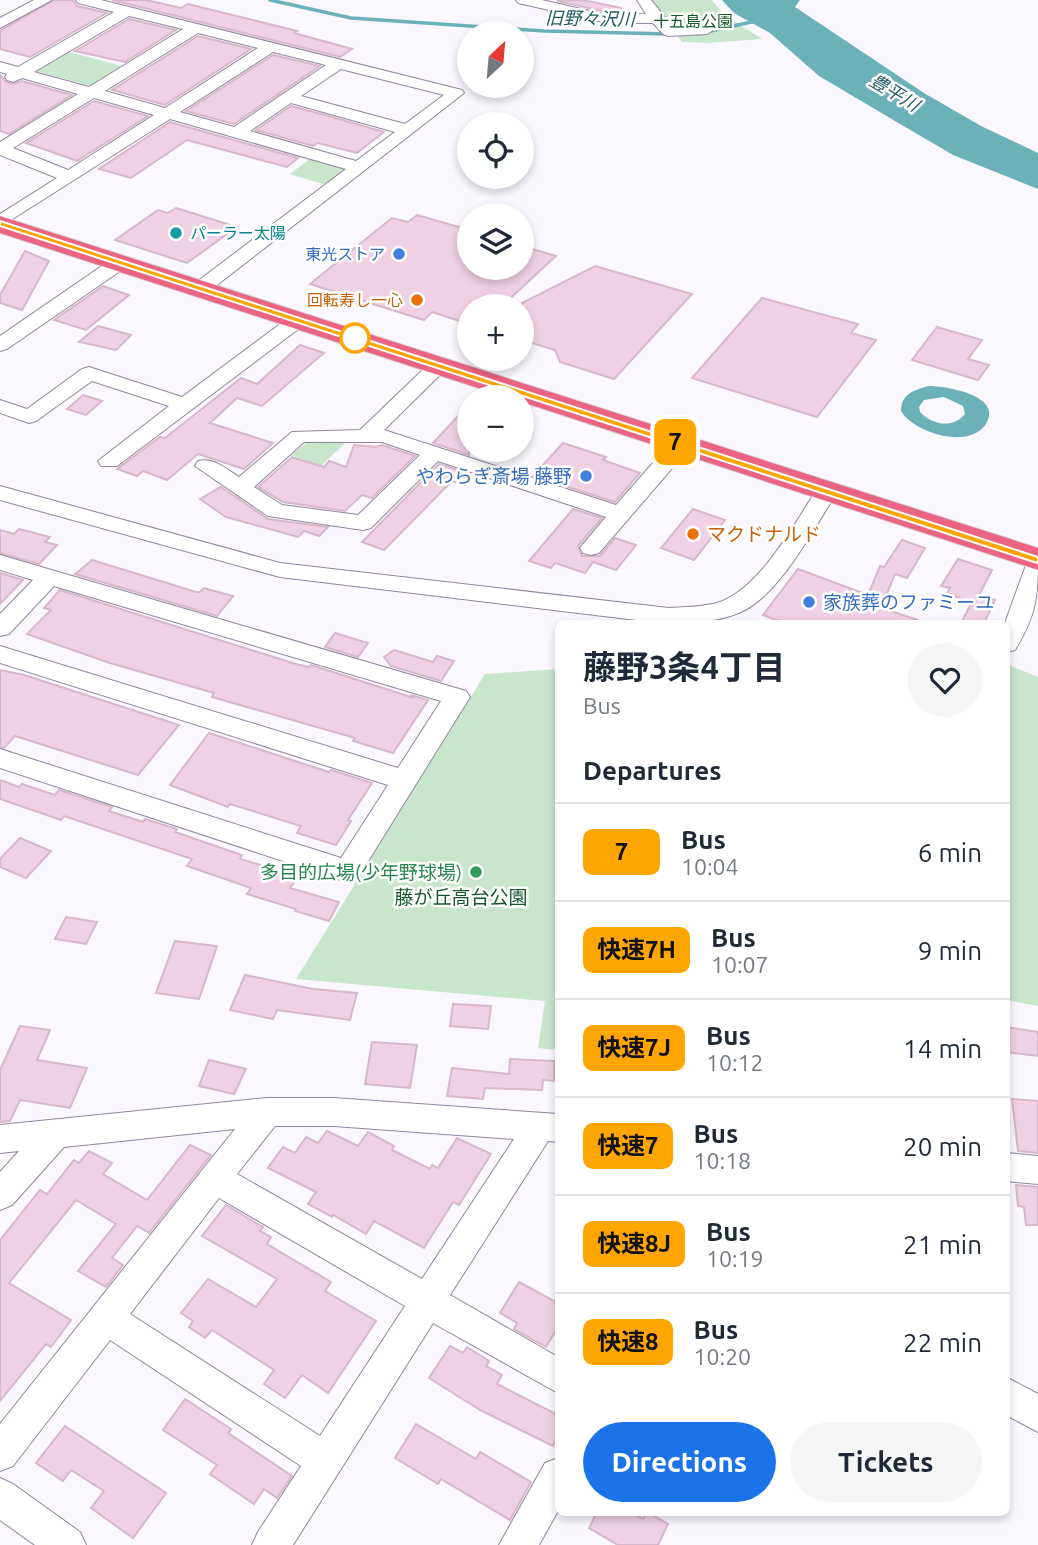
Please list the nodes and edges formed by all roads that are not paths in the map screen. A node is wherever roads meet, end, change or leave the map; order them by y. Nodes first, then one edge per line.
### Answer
1 (46, 0) edge
2 (83, 0) edge
3 (523, 0) edge
4 (644, 0) edge
5 (127, 11) junction
6 (657, 18) junction
7 (0, 24) edge
8 (196, 28) junction
9 (707, 29) dead end
10 (270, 47) junction
11 (338, 64) junction
12 (0, 67) edge
13 (20, 73) junction
14 (0, 84) edge
15 (91, 92) junction
16 (289, 98) junction
17 (169, 114) junction
18 (408, 130) junction
19 (238, 132) junction
20 (0, 149) edge
21 (359, 167) junction
22 (69, 177) junction
23 (0, 223) edge
24 (119, 262) junction
25 (201, 288) junction
26 (298, 320) junction
27 (0, 321) edge
28 (23, 329) junction
29 (0, 345) edge
30 (439, 366) junction
31 (183, 404) junction
32 (0, 406) edge
33 (366, 436) junction
34 (682, 444) junction
35 (435, 452) junction
36 (109, 461) dead end
37 (206, 466) dead end
38 (240, 488) junction
39 (827, 491) junction
40 (0, 493) edge
41 (620, 514) junction
42 (591, 548) dead end
43 (1038, 559) edge
44 (0, 562) edge
45 (1038, 565) edge
46 (50, 576) junction
47 (0, 628) edge
48 (1010, 637) edge
49 (0, 654) edge
50 (0, 758) edge
51 (404, 780) junction
52 (267, 1112) junction
53 (549, 1127) edge
54 (56, 1133) junction
55 (0, 1139) edge
56 (1010, 1167) edge
57 (1038, 1170) edge
58 (216, 1179) junction
59 (0, 1195) edge
60 (429, 1301) junction
61 (107, 1319) junction
62 (555, 1374) edge
63 (1010, 1397) edge
64 (1038, 1414) edge
65 (0, 1453) edge
66 (326, 1461) junction
67 (555, 1481) edge
68 (0, 1497) edge
69 (67, 1545) edge
70 (271, 1545) edge
71 (519, 1545) edge

1 - 7 street
2 - 5 street
3 - 6 street
4 - 6 street
5 - 8 street
5 - 13 street
6 - 9 street
8 - 10 street
8 - 15 street
10 - 11 street
10 - 17 street
11 - 16 street
11 - 18 street
12 - 13 street
13 - 14 street
13 - 15 street
15 - 17 street
15 - 20 street
16 - 18 street
16 - 19 street
17 - 19 street
17 - 22 street
18 - 21 street
19 - 21 street
20 - 22 street
21 - 25 street
22 - 23 street
23 - 24 highway
24 - 25 highway
24 - 28 street
25 - 26 highway
26 - 30 highway
26 - 31 street
27 - 28 street
28 - 29 street
30 - 33 street
30 - 34 highway
31 - 32 street
31 - 36 street
33 - 35 street
33 - 38 street
34 - 39 highway
34 - 41 street
35 - 38 street
35 - 41 street
37 - 38 street
39 - 40 street
39 - 43 highway
41 - 42 street
44 - 46 street
45 - 48 street
46 - 47 street
46 - 51 street
49 - 51 street
50 - 51 street
52 - 53 street
52 - 54 street
52 - 58 street
53 - 60 street
54 - 55 street
54 - 59 street
56 - 57 street
58 - 60 street
58 - 61 street
60 - 62 street
60 - 66 street
61 - 65 street
61 - 66 street
63 - 64 street
66 - 70 street
67 - 71 street
68 - 69 street

